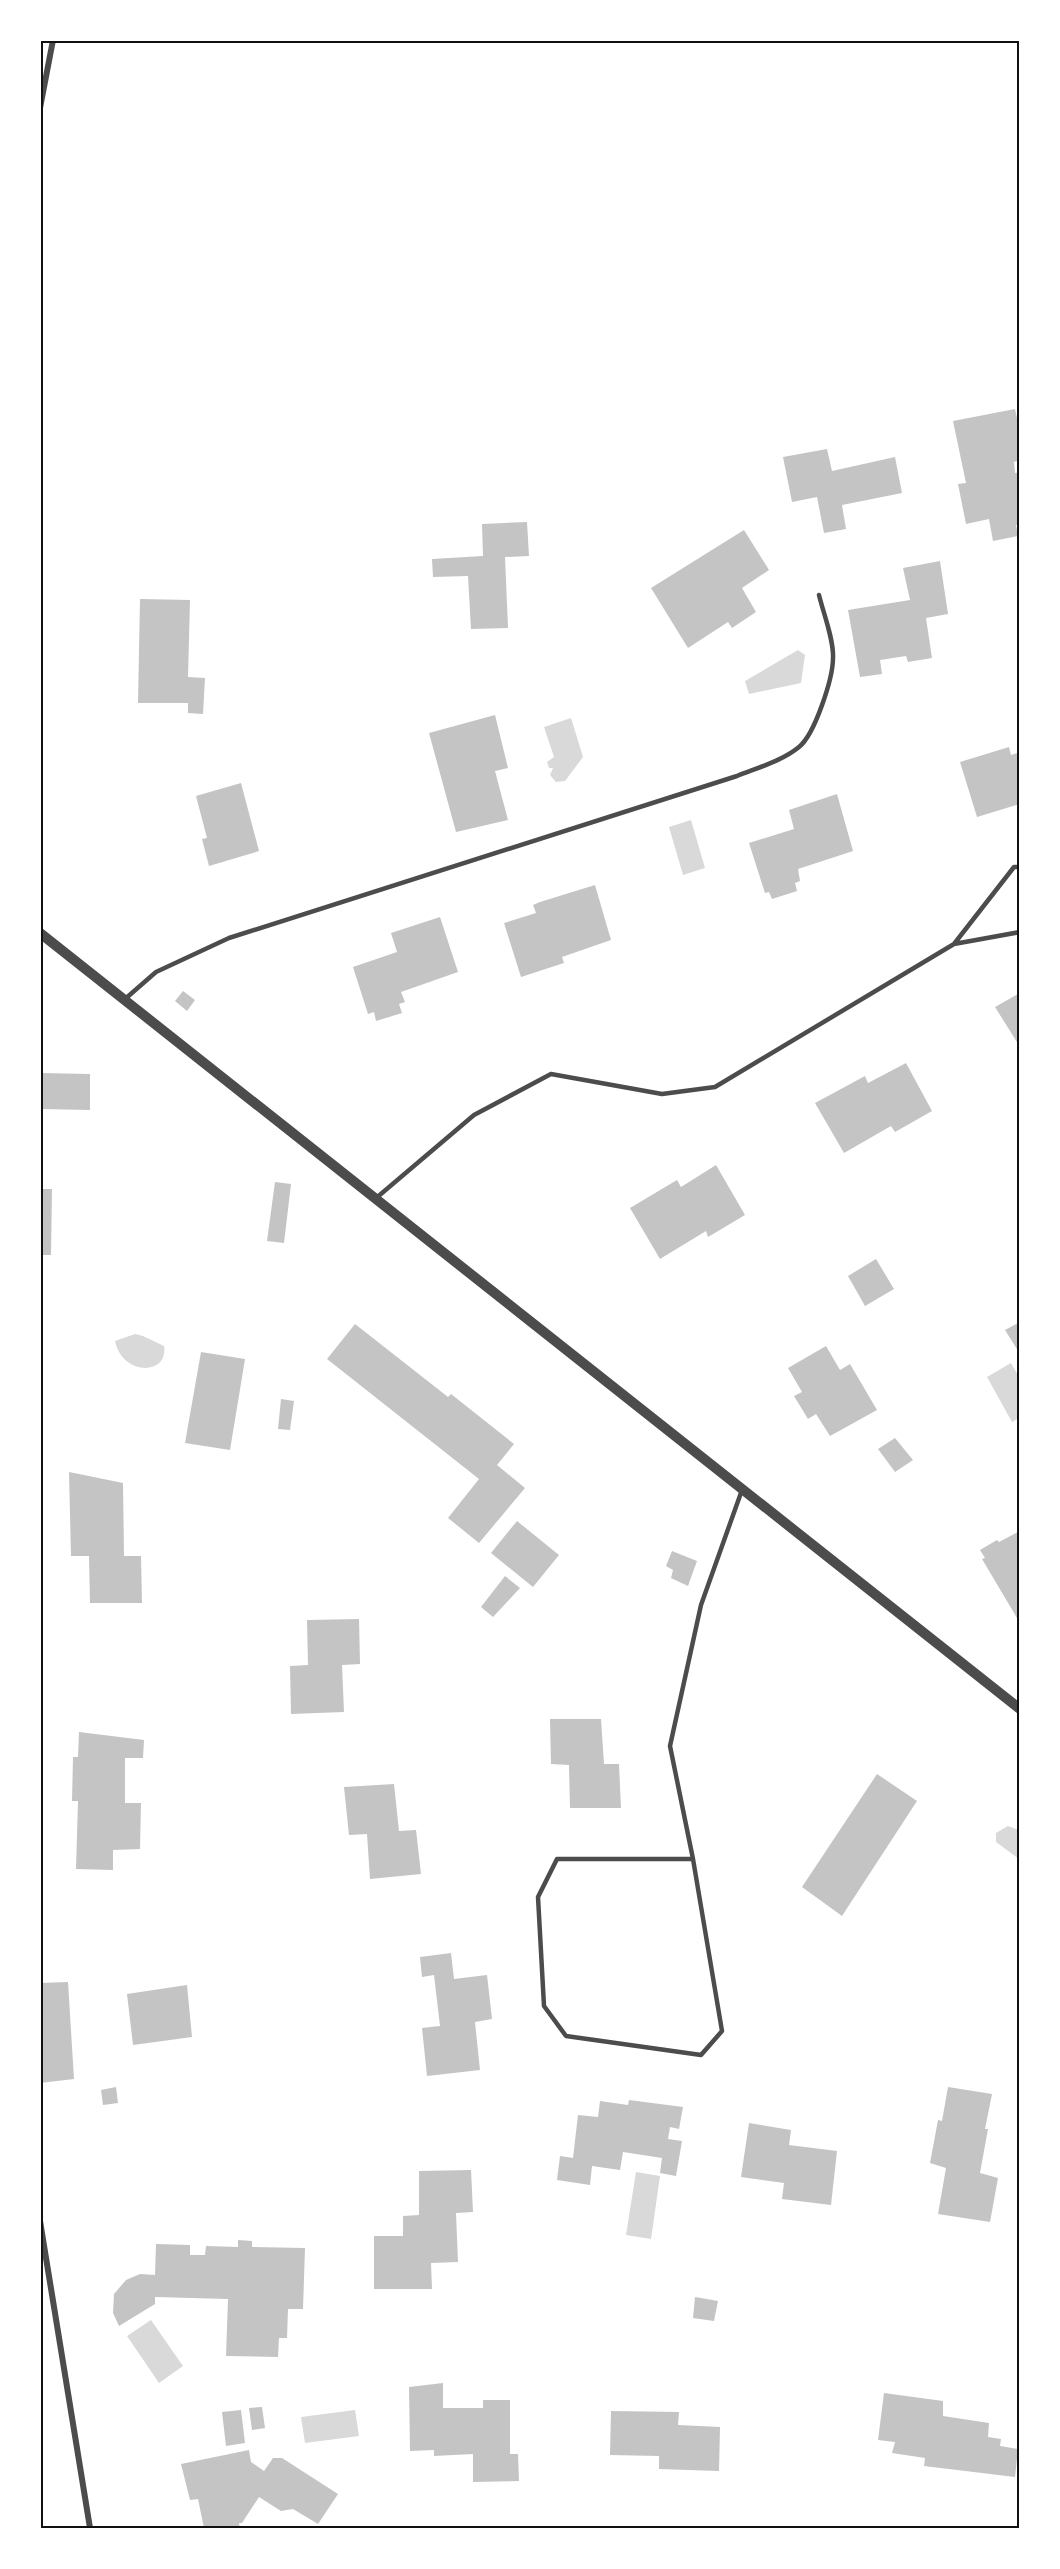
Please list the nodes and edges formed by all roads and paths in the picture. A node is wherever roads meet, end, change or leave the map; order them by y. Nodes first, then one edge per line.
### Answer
1 (53, 40) edge
2 (40, 108) edge
3 (819, 595) dead end
4 (1020, 867) edge
5 (1020, 932) edge
6 (40, 933) edge
7 (954, 944) junction
8 (124, 999) junction
9 (375, 1199) junction
10 (742, 1490) junction
11 (1020, 1709) edge
12 (693, 1859) junction
13 (40, 2222) edge
14 (90, 2529) edge

1 - 2 street
3 - 8 lane
4 - 7 lane
5 - 7 lane
6 - 8 street
7 - 9 lane
8 - 9 street
9 - 10 street
10 - 11 street
10 - 12 lane
12 - 12 lane
13 - 14 street

